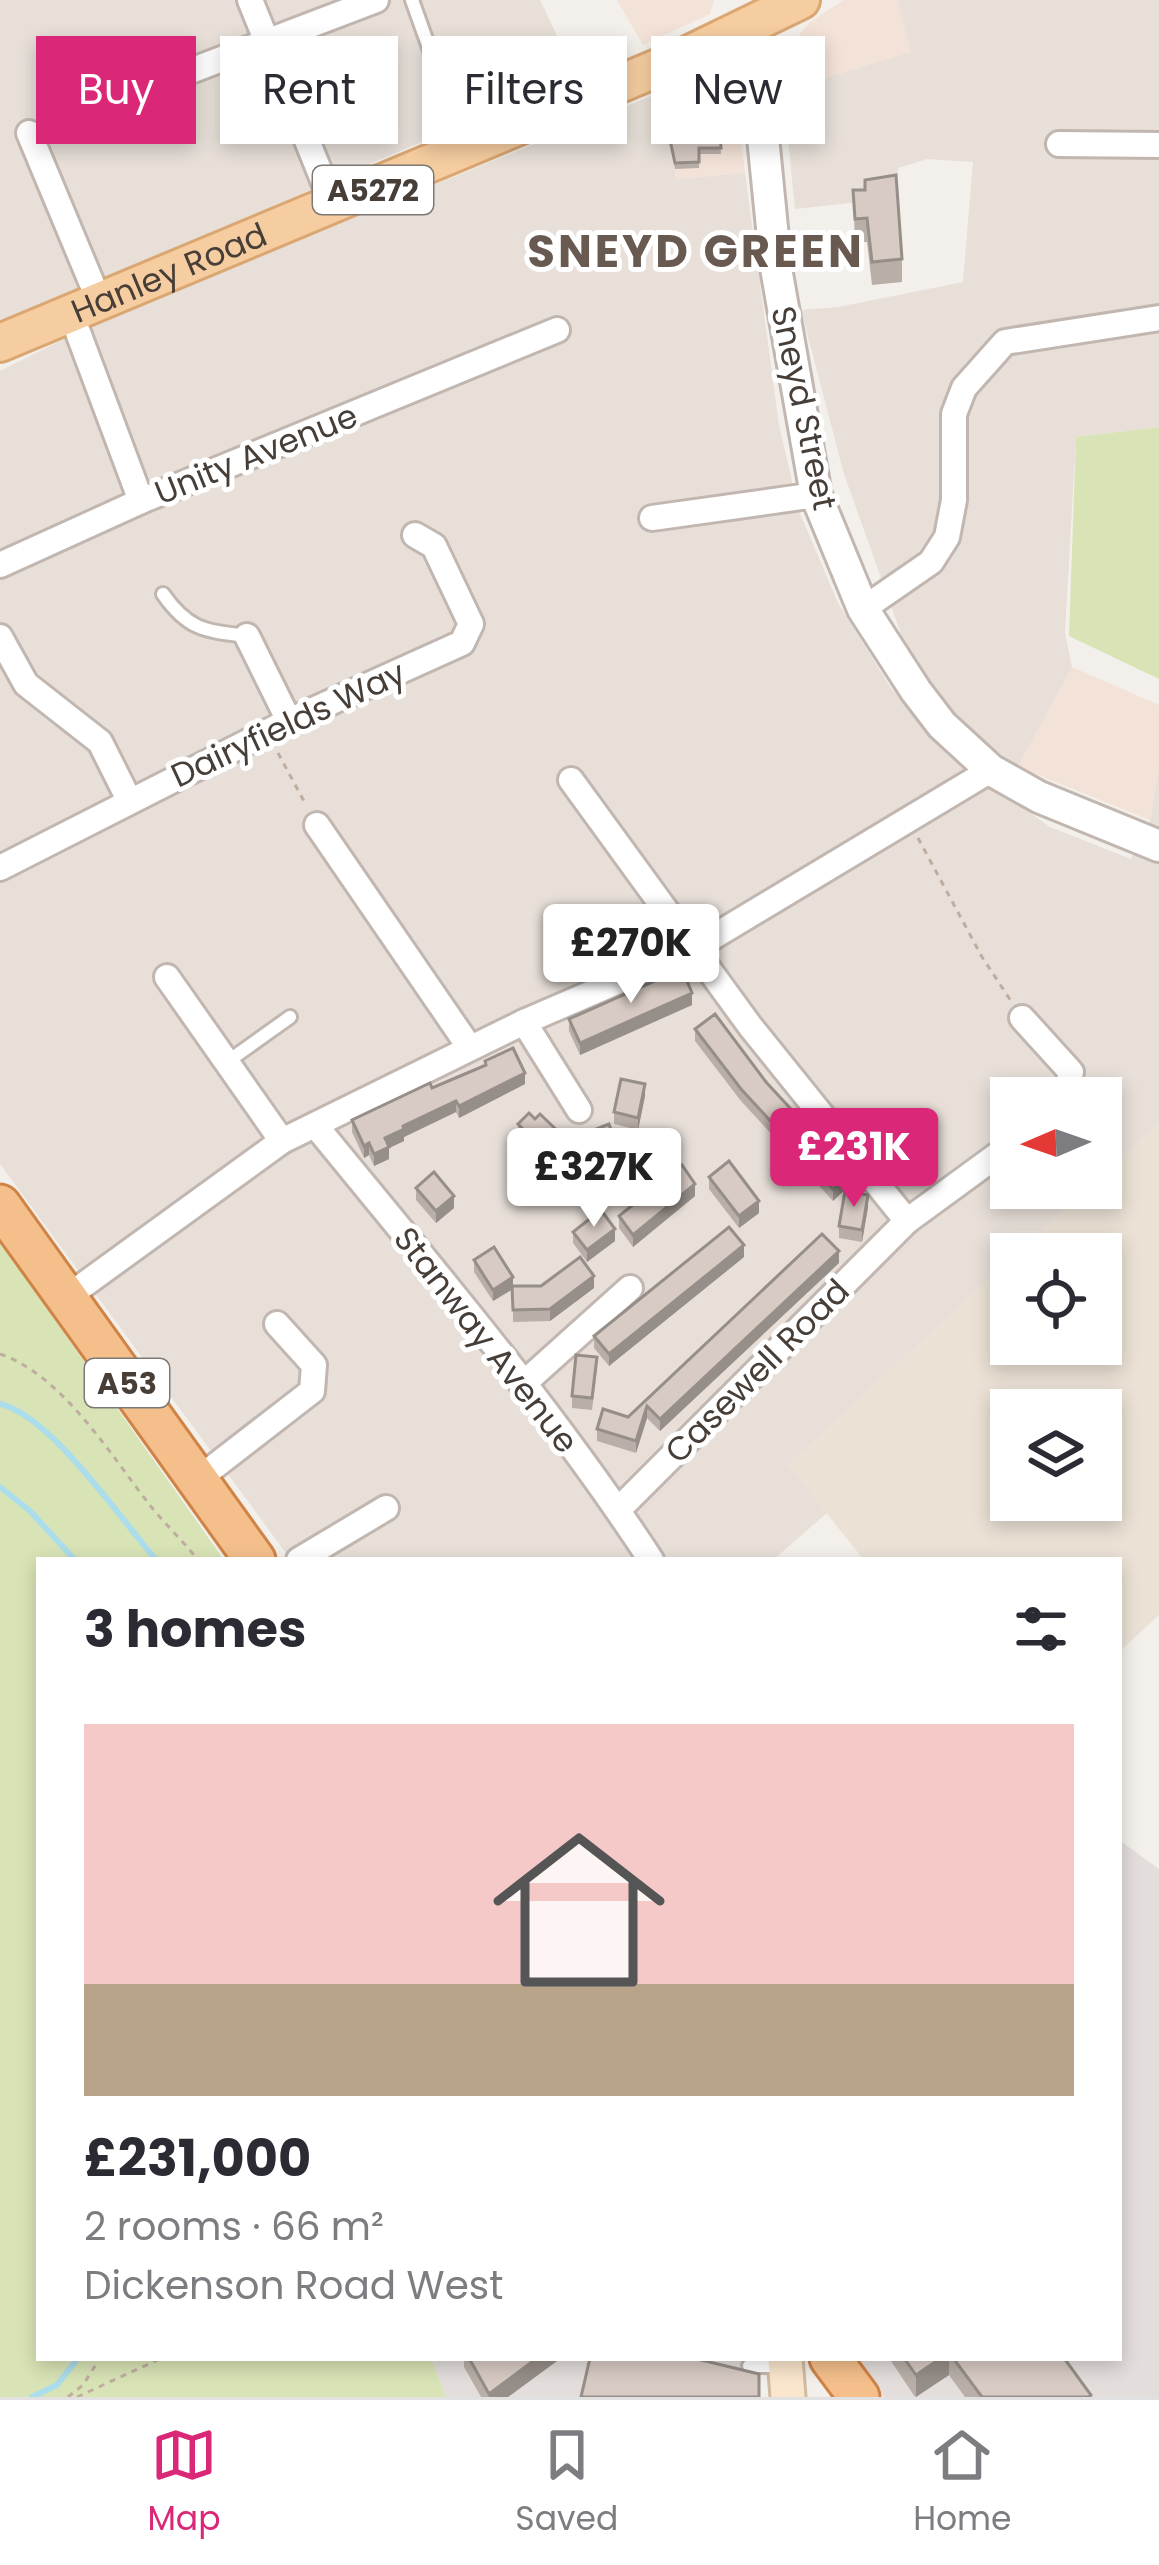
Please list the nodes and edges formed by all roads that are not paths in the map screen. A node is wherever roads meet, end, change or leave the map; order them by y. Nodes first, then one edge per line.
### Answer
1 (250, 0) edge
2 (376, 0) edge
3 (412, 0) edge
4 (801, 0) edge
5 (748, 16) edge
6 (266, 36) edge
7 (275, 36) edge
8 (29, 133) dead end
9 (309, 144) edge
10 (1059, 144) dead end
11 (1159, 145) edge
12 (465, 150) junction
13 (334, 207) junction
14 (85, 307) junction
15 (1159, 317) edge
16 (557, 330) dead end
17 (0, 343) edge
18 (816, 496) junction
19 (141, 501) junction
20 (652, 518) dead end
21 (415, 535) dead end
22 (0, 565) edge
23 (163, 594) dead end
24 (863, 610) junction
25 (247, 636) joint
26 (0, 637) edge
27 (278, 727) junction
28 (991, 770) junction
29 (571, 780) dead end
30 (129, 800) junction
31 (317, 825) road end
32 (1159, 846) edge
33 (0, 868) edge
34 (692, 949) junction
35 (167, 977) dead end
36 (290, 1018) dead end
37 (1022, 1018) road end
38 (524, 1022) junction
39 (470, 1048) junction
40 (227, 1063) junction
41 (1070, 1077) edge
42 (579, 1110) dead end
43 (315, 1125) junction
44 (282, 1141) junction
45 (990, 1160) edge
46 (0, 1205) edge
47 (907, 1221) junction
48 (630, 1288) dead end
49 (67, 1297) junction
50 (277, 1324) dead end
51 (522, 1384) junction
52 (197, 1480) junction
53 (386, 1508) dead end
54 (618, 1510) junction
55 (253, 1557) edge
56 (304, 1557) edge
57 (649, 1557) edge
58 (832, 2361) edge
59 (749, 2366) edge
60 (786, 2374) edge
61 (859, 2397) edge

1 - 6 street
2 - 7 street
3 - 12 lane
4 - 5 main road, Hanley Road / A5272
5 - 12 main road, Hanley Road / A5272
5 - 18 street, Sneyd Street
8 - 14 street, Unity Avenue
9 - 13 street
10 - 11 street
12 - 13 main road, Hanley Road / A5272
13 - 14 main road, Hanley Road / A5272
14 - 17 main road, Hanley Road / A5272
14 - 19 street, Unity Avenue
15 - 24 street
16 - 19 street, Unity Avenue
18 - 20 street
18 - 24 street, Sneyd Street
19 - 22 street
21 - 27 street, Dairyfields Way
23 - 25 lane
24 - 28 street, Sneyd Street
25 - 27 street
26 - 30 street
27 - 30 street, Dairyfields Way
28 - 32 street, Sneyd Street
28 - 34 street
29 - 34 street
30 - 33 street, Dairyfields Way
31 - 39 street
34 - 38 street
34 - 47 street
35 - 40 street
36 - 40 lane
37 - 41 street
38 - 39 street
38 - 42 street
39 - 43 street
40 - 44 street
43 - 44 street
43 - 51 street, Stanway Avenue
44 - 49 street
45 - 47 street, Casewell Road
46 - 49 highway, A53
47 - 54 street, Casewell Road
48 - 51 street
49 - 52 highway, A53
50 - 52 street
51 - 54 street, Stanway Avenue
52 - 55 highway, A53
53 - 56 street
54 - 57 street, Stanway Avenue
58 - 61 highway
59 - 60 lane

